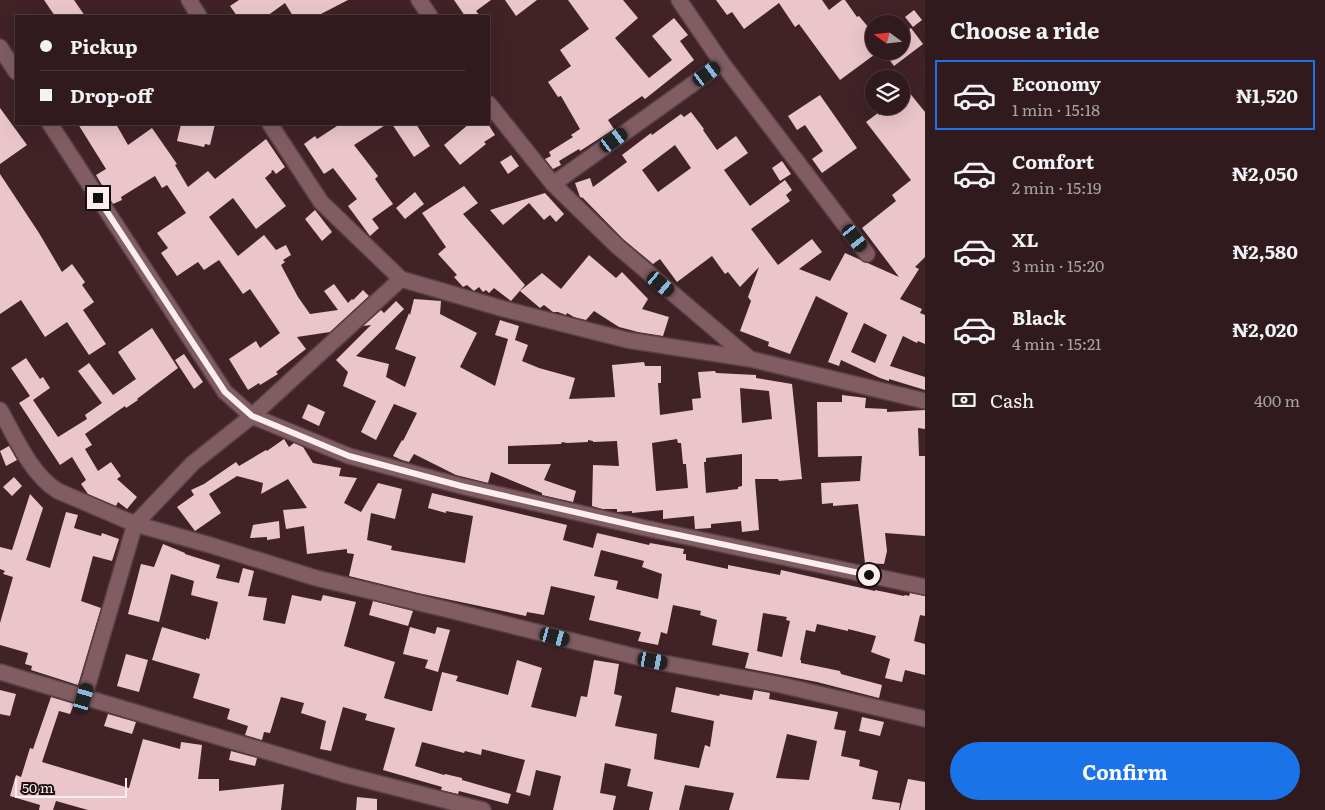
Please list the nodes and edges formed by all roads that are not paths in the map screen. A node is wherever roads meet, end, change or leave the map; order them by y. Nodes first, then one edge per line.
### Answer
1 (189, 0) edge
2 (419, 0) edge
3 (679, 0) edge
4 (198, 15) edge
5 (429, 15) edge
6 (0, 47) edge
7 (722, 63) junction
8 (15, 70) edge
9 (490, 105) edge
10 (51, 125) edge
11 (271, 125) edge
12 (553, 184) junction
13 (867, 254) dead end
14 (401, 279) junction
15 (750, 359) junction
16 (925, 401) edge
17 (0, 410) edge
18 (252, 416) junction
19 (136, 524) junction
20 (925, 587) edge
21 (0, 672) edge
22 (84, 698) junction
23 (925, 719) edge
24 (483, 810) edge

1 - 4 street
2 - 5 street
3 - 7 street
6 - 8 street
7 - 12 street
7 - 13 street
9 - 12 street
10 - 18 street
11 - 14 street
12 - 15 street
14 - 15 street
14 - 18 street
15 - 16 street
17 - 19 street
18 - 19 street
18 - 20 street
19 - 22 street
19 - 23 street
21 - 22 street
22 - 24 street

